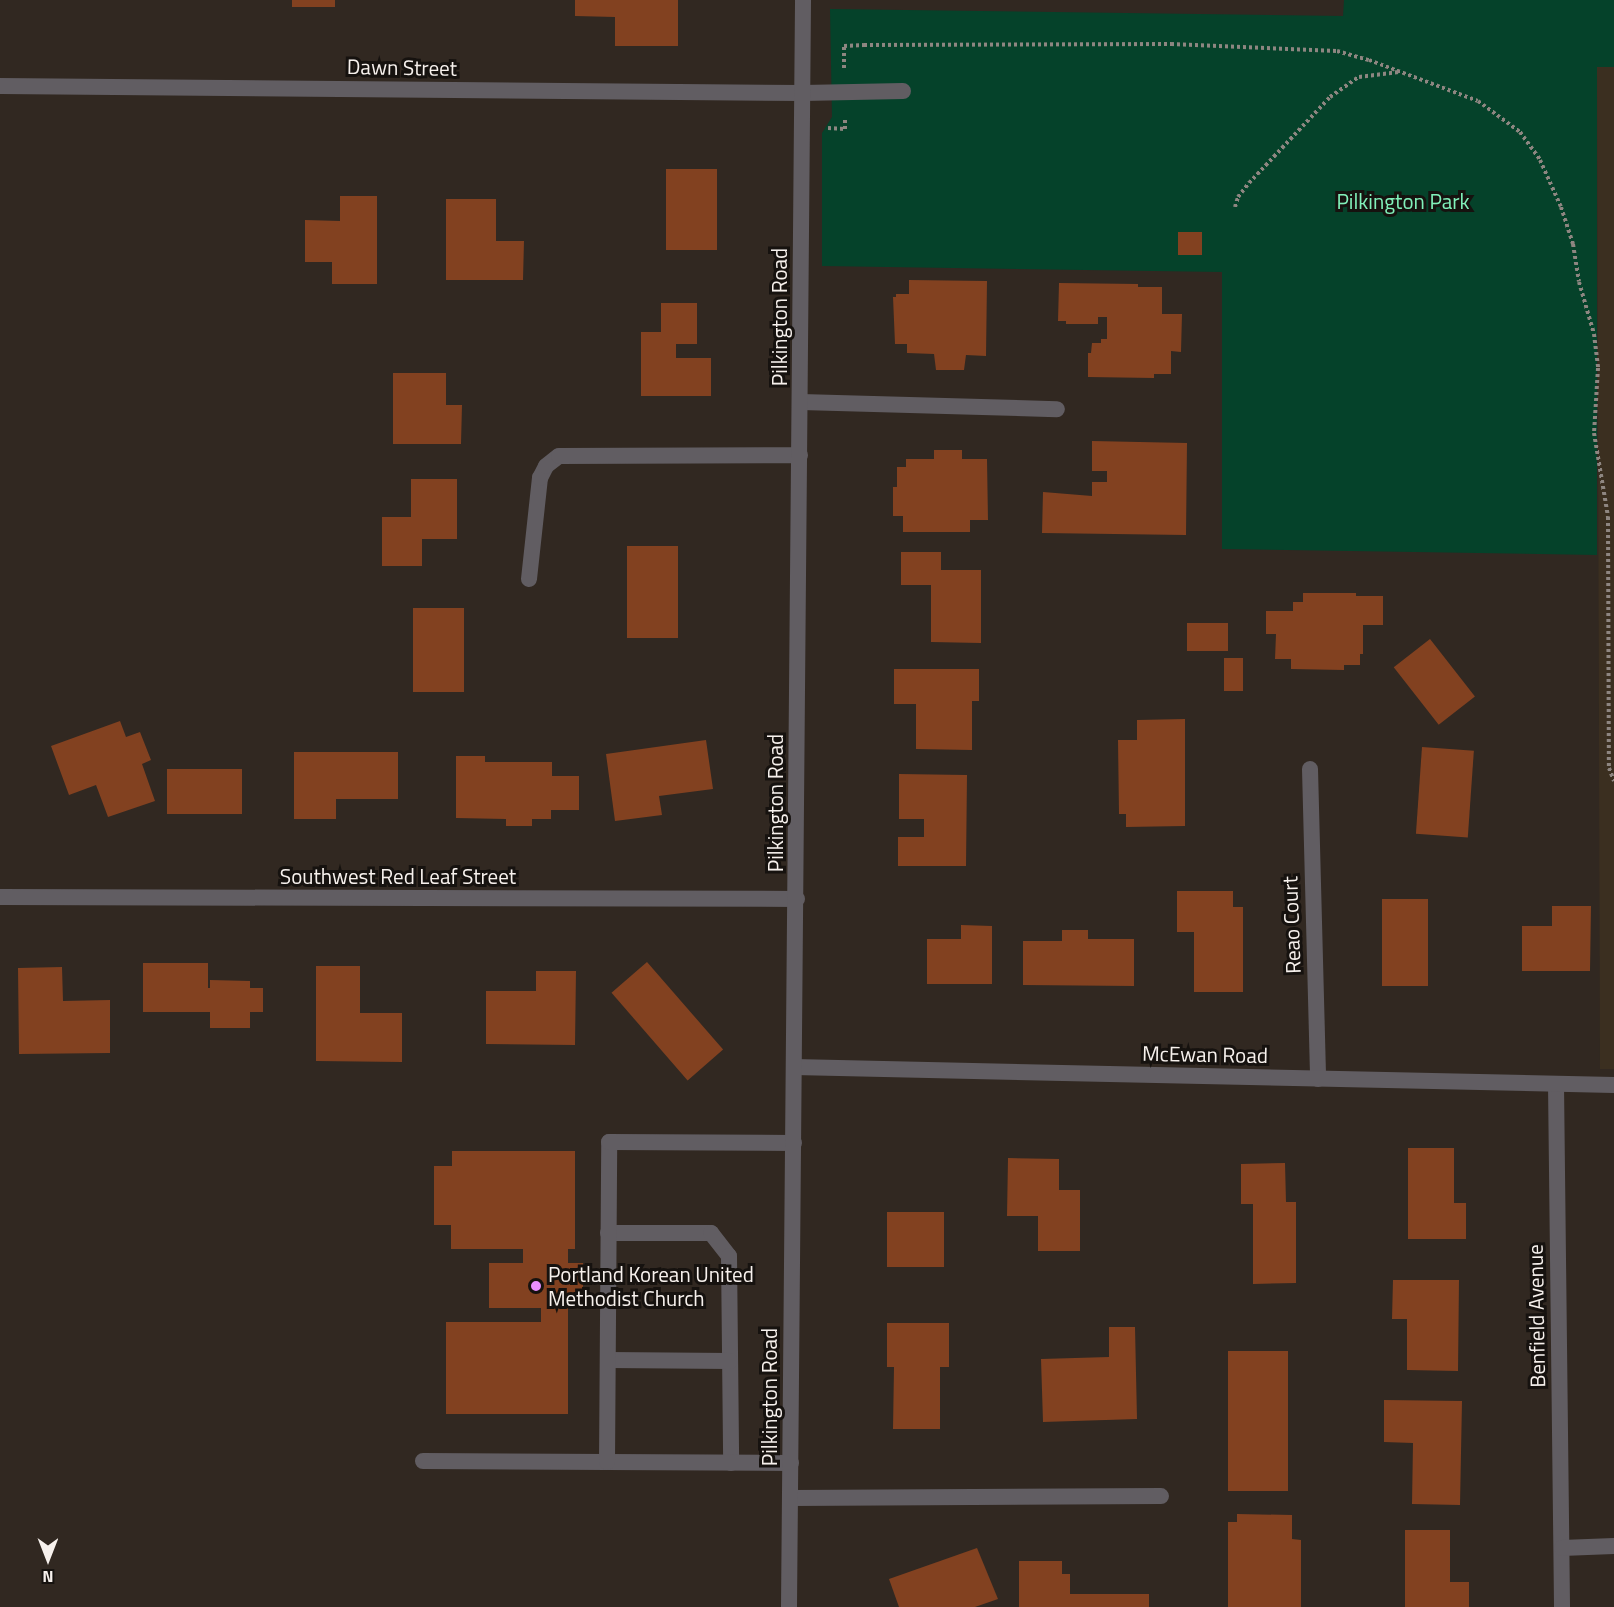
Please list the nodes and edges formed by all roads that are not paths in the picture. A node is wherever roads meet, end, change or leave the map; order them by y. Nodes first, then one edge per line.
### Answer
1 (803, 0) edge
2 (0, 86) edge
3 (903, 91) dead end
4 (803, 93) junction
5 (801, 402) junction
6 (1057, 409) dead end
7 (800, 455) junction
8 (529, 579) dead end
9 (1310, 769) dead end
10 (0, 897) edge
11 (797, 899) junction
12 (794, 1067) junction
13 (1318, 1079) junction
14 (1556, 1084) junction
15 (1614, 1085) edge
16 (794, 1143) junction
17 (608, 1233) junction
18 (608, 1360) junction
19 (730, 1361) junction
20 (423, 1461) dead end
21 (607, 1462) junction
22 (731, 1463) junction
23 (791, 1463) junction
24 (1161, 1496) dead end
25 (791, 1498) junction
26 (1614, 1546) edge
27 (1562, 1548) junction
28 (789, 1607) edge
29 (1562, 1607) edge

1 - 4 street, Pilkington Road
2 - 4 street, Dawn Street
3 - 4 street, Dawn Street
4 - 5 street, Pilkington Road
5 - 6 street
5 - 7 street, Pilkington Road
7 - 8 street
7 - 11 street, Pilkington Road
9 - 13 street, Reao Court
10 - 11 street, Southwest Red Leaf Street
11 - 12 street, Pilkington Road
12 - 13 street, McEwan Road
12 - 16 street, Pilkington Road
13 - 14 street, McEwan Road
14 - 15 street, McEwan Road
14 - 27 street, Benfield Avenue
16 - 17 street
16 - 23 street, Pilkington Road
17 - 18 street
17 - 19 street
18 - 19 street
18 - 21 street
19 - 22 street
20 - 21 street
21 - 22 street
22 - 23 street
23 - 25 street, Pilkington Road
24 - 25 street
25 - 28 street, Pilkington Road
26 - 27 street
27 - 29 street, Benfield Avenue

